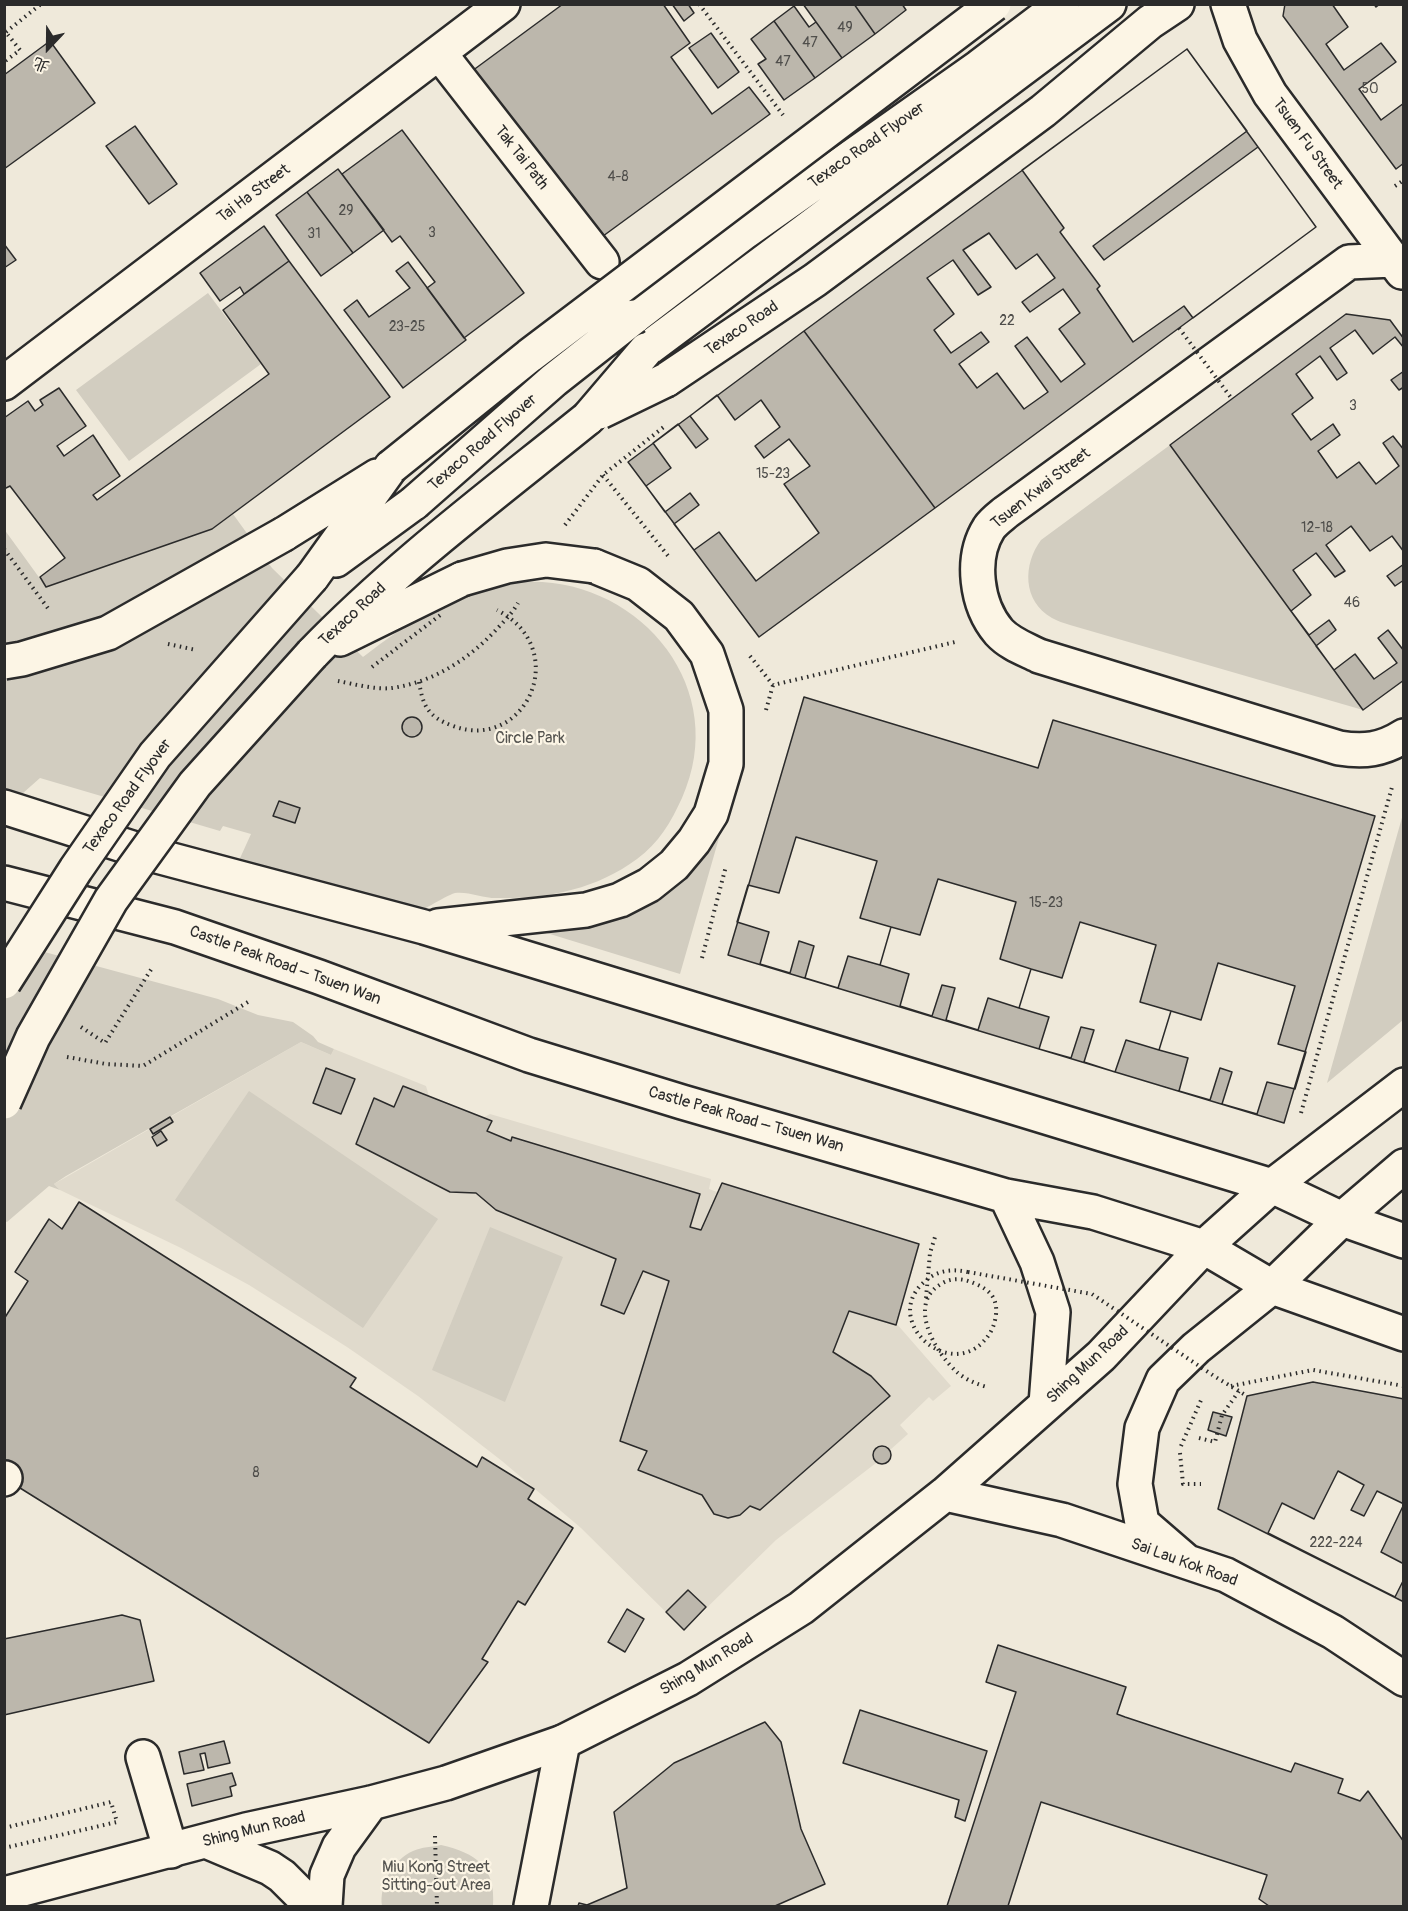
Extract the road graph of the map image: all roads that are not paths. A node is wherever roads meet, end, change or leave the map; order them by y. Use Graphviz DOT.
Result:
graph roads {
  1 [pos="503,4"];
  2 [pos="994,4"];
  3 [pos="1062,4"];
  4 [pos="1109,4"];
  5 [pos="1228,4"];
  6 [pos="1164,13"];
  7 [pos="440,54"];
  8 [pos="602,262"];
  9 [pos="1398,267"];
  10 [pos="4,383"];
  11 [pos="588,418"];
  12 [pos="392,467"];
  13 [pos="312,577"];
  14 [pos="312,654"];
  15 [pos="4,662"];
  16 [pos="1404,736"];
  17 [pos="4,807"];
  18 [pos="4,883"];
  19 [pos="424,927"];
  20 [pos="4,982"];
  21 [pos="1404,1085"];
  22 [pos="4,1102"];
  23 [pos="1404,1167"];
  24 [pos="1272,1186"];
  25 [pos="1006,1196"];
  26 [pos="1342,1219"];
  27 [pos="1404,1241"];
  28 [pos="1204,1247"];
  29 [pos="1272,1287"];
  30 [pos="1404,1334"];
  31 [pos="1046,1404"];
  32 [pos="945,1494"];
  33 [pos="1186,1561"];
  34 [pos="1404,1679"];
  35 [pos="563,1743"];
  36 [pos="143,1757"];
  37 [pos="371,1803"];
  38 [pos="206,1841"];
  39 [pos="171,1851"];
  40 [pos="4,1894"];
  41 [pos="312,1906"];
  42 [pos="325,1906"];
  43 [pos="531,1906"];
  1 -- 7 [label="main road, Tai Ha Street"];
  2 -- 12 [label="main road, bridge"];
  3 -- 13 [label="main road, Texaco Road Flyover, bridge"];
  4 -- 11 [label="main road, Texaco Road Flyover, bridge"];
  5 -- 9 [label="main road, Tsuen Fu Street"];
  6 -- 11 [label="main road, Texaco Road, bridge"];
  7 -- 8 [label="main road, Tak Tai Path"];
  7 -- 10 [label="main road, Tai Ha Street"];
  9 -- 16 [label="main road, Tsuen Kwai Street"];
  11 -- 14 [label="main road, Texaco Road"];
  12 -- 13 [label="main road"];
  12 -- 15 [label="main road, bridge"];
  13 -- 20 [label="main road, Texaco Road Flyover, bridge"];
  14 -- 19 [label="main road, bridge"];
  14 -- 22 [label="main road, bridge"];
  17 -- 19 [label="main road"];
  18 -- 25 [label="main road, Castle Peak Road – Tsuen Wan"];
  19 -- 24 [label="main road"];
  21 -- 24 [label="main road, Shing Mun Road"];
  23 -- 26 [label="main road"];
  24 -- 26 [label="main road"];
  24 -- 28 [label="main road, Shing Mun Road"];
  25 -- 28 [label="main road, Castle Peak Road – Tsuen Wan"];
  25 -- 31 [label="main road"];
  26 -- 27 [label="main road"];
  26 -- 29 [label="main road"];
  28 -- 29 [label="main road, Castle Peak Road – Tsuen Wan"];
  28 -- 31 [label="main road, Shing Mun Road"];
  29 -- 30 [label="main road, Castle Peak Road – Tsuen Wan"];
  29 -- 33 [label="main road"];
  31 -- 32 [label="main road, Shing Mun Road"];
  32 -- 33 [label="main road, Sai Lau Kok Road"];
  32 -- 35 [label="main road, Shing Mun Road"];
  33 -- 34 [label="main road, Sai Lau Kok Road"];
  35 -- 37 [label="main road, Shing Mun Road"];
  35 -- 43 [label="main road"];
  36 -- 39 [label="main road"];
  37 -- 38 [label="main road, Shing Mun Road"];
  37 -- 42 [label="main road"];
  38 -- 39 [label="main road, Shing Mun Road"];
  38 -- 41 [label="main road"];
  39 -- 40 [label="main road, Shing Mun Road"];
}
